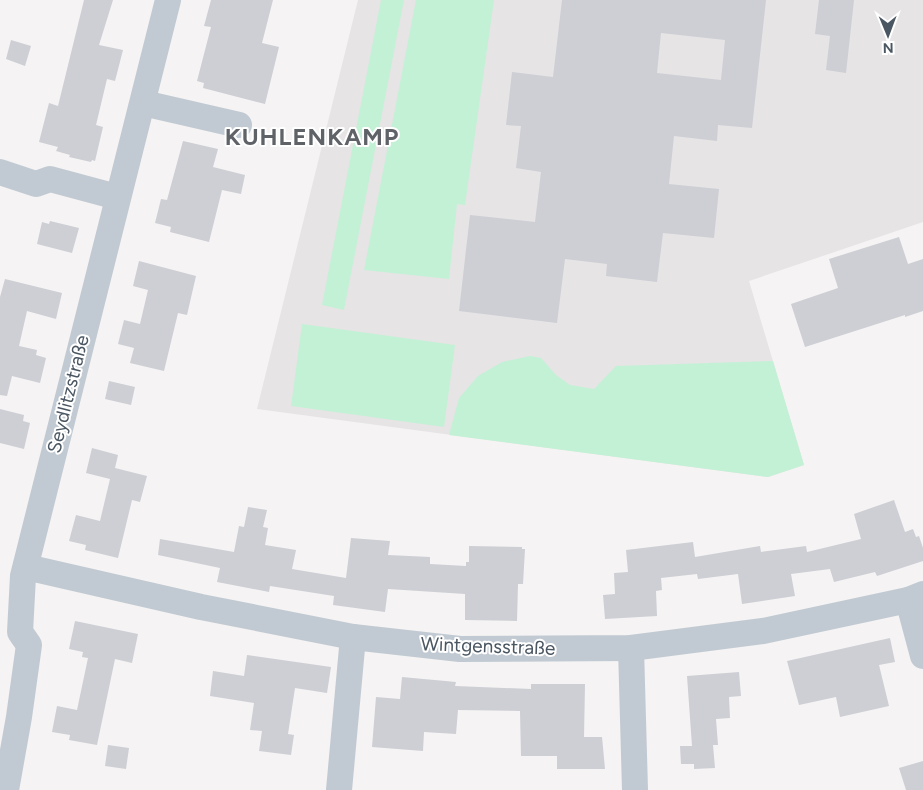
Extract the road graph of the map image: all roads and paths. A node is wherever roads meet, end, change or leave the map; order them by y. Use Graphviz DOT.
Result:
graph roads {
  1 [pos="168,0"];
  2 [pos="143,103"];
  3 [pos="239,126"];
  4 [pos="0,172"];
  5 [pos="117,197"];
  6 [pos="26,567"];
  7 [pos="915,597"];
  8 [pos="10,630"];
  9 [pos="353,637"];
  10 [pos="631,648"];
  11 [pos="923,656"];
  12 [pos="6,790"];
  13 [pos="339,790"];
  14 [pos="635,790"];
  1 -- 2 [label="street, Seydlitzstraße"];
  2 -- 3 [label="street"];
  2 -- 5 [label="street, Seydlitzstraße"];
  4 -- 5 [label="street"];
  5 -- 6 [label="street, Seydlitzstraße"];
  6 -- 8 [label="street, Seydlitzstraße"];
  6 -- 9 [label="street, Wintgensstraße"];
  7 -- 10 [label="street, Wintgensstraße"];
  7 -- 11 [label="street"];
  8 -- 12 [label="street, Seydlitzstraße"];
  9 -- 10 [label="street, Wintgensstraße"];
  9 -- 13 [label="street"];
  10 -- 14 [label="street"];
}
